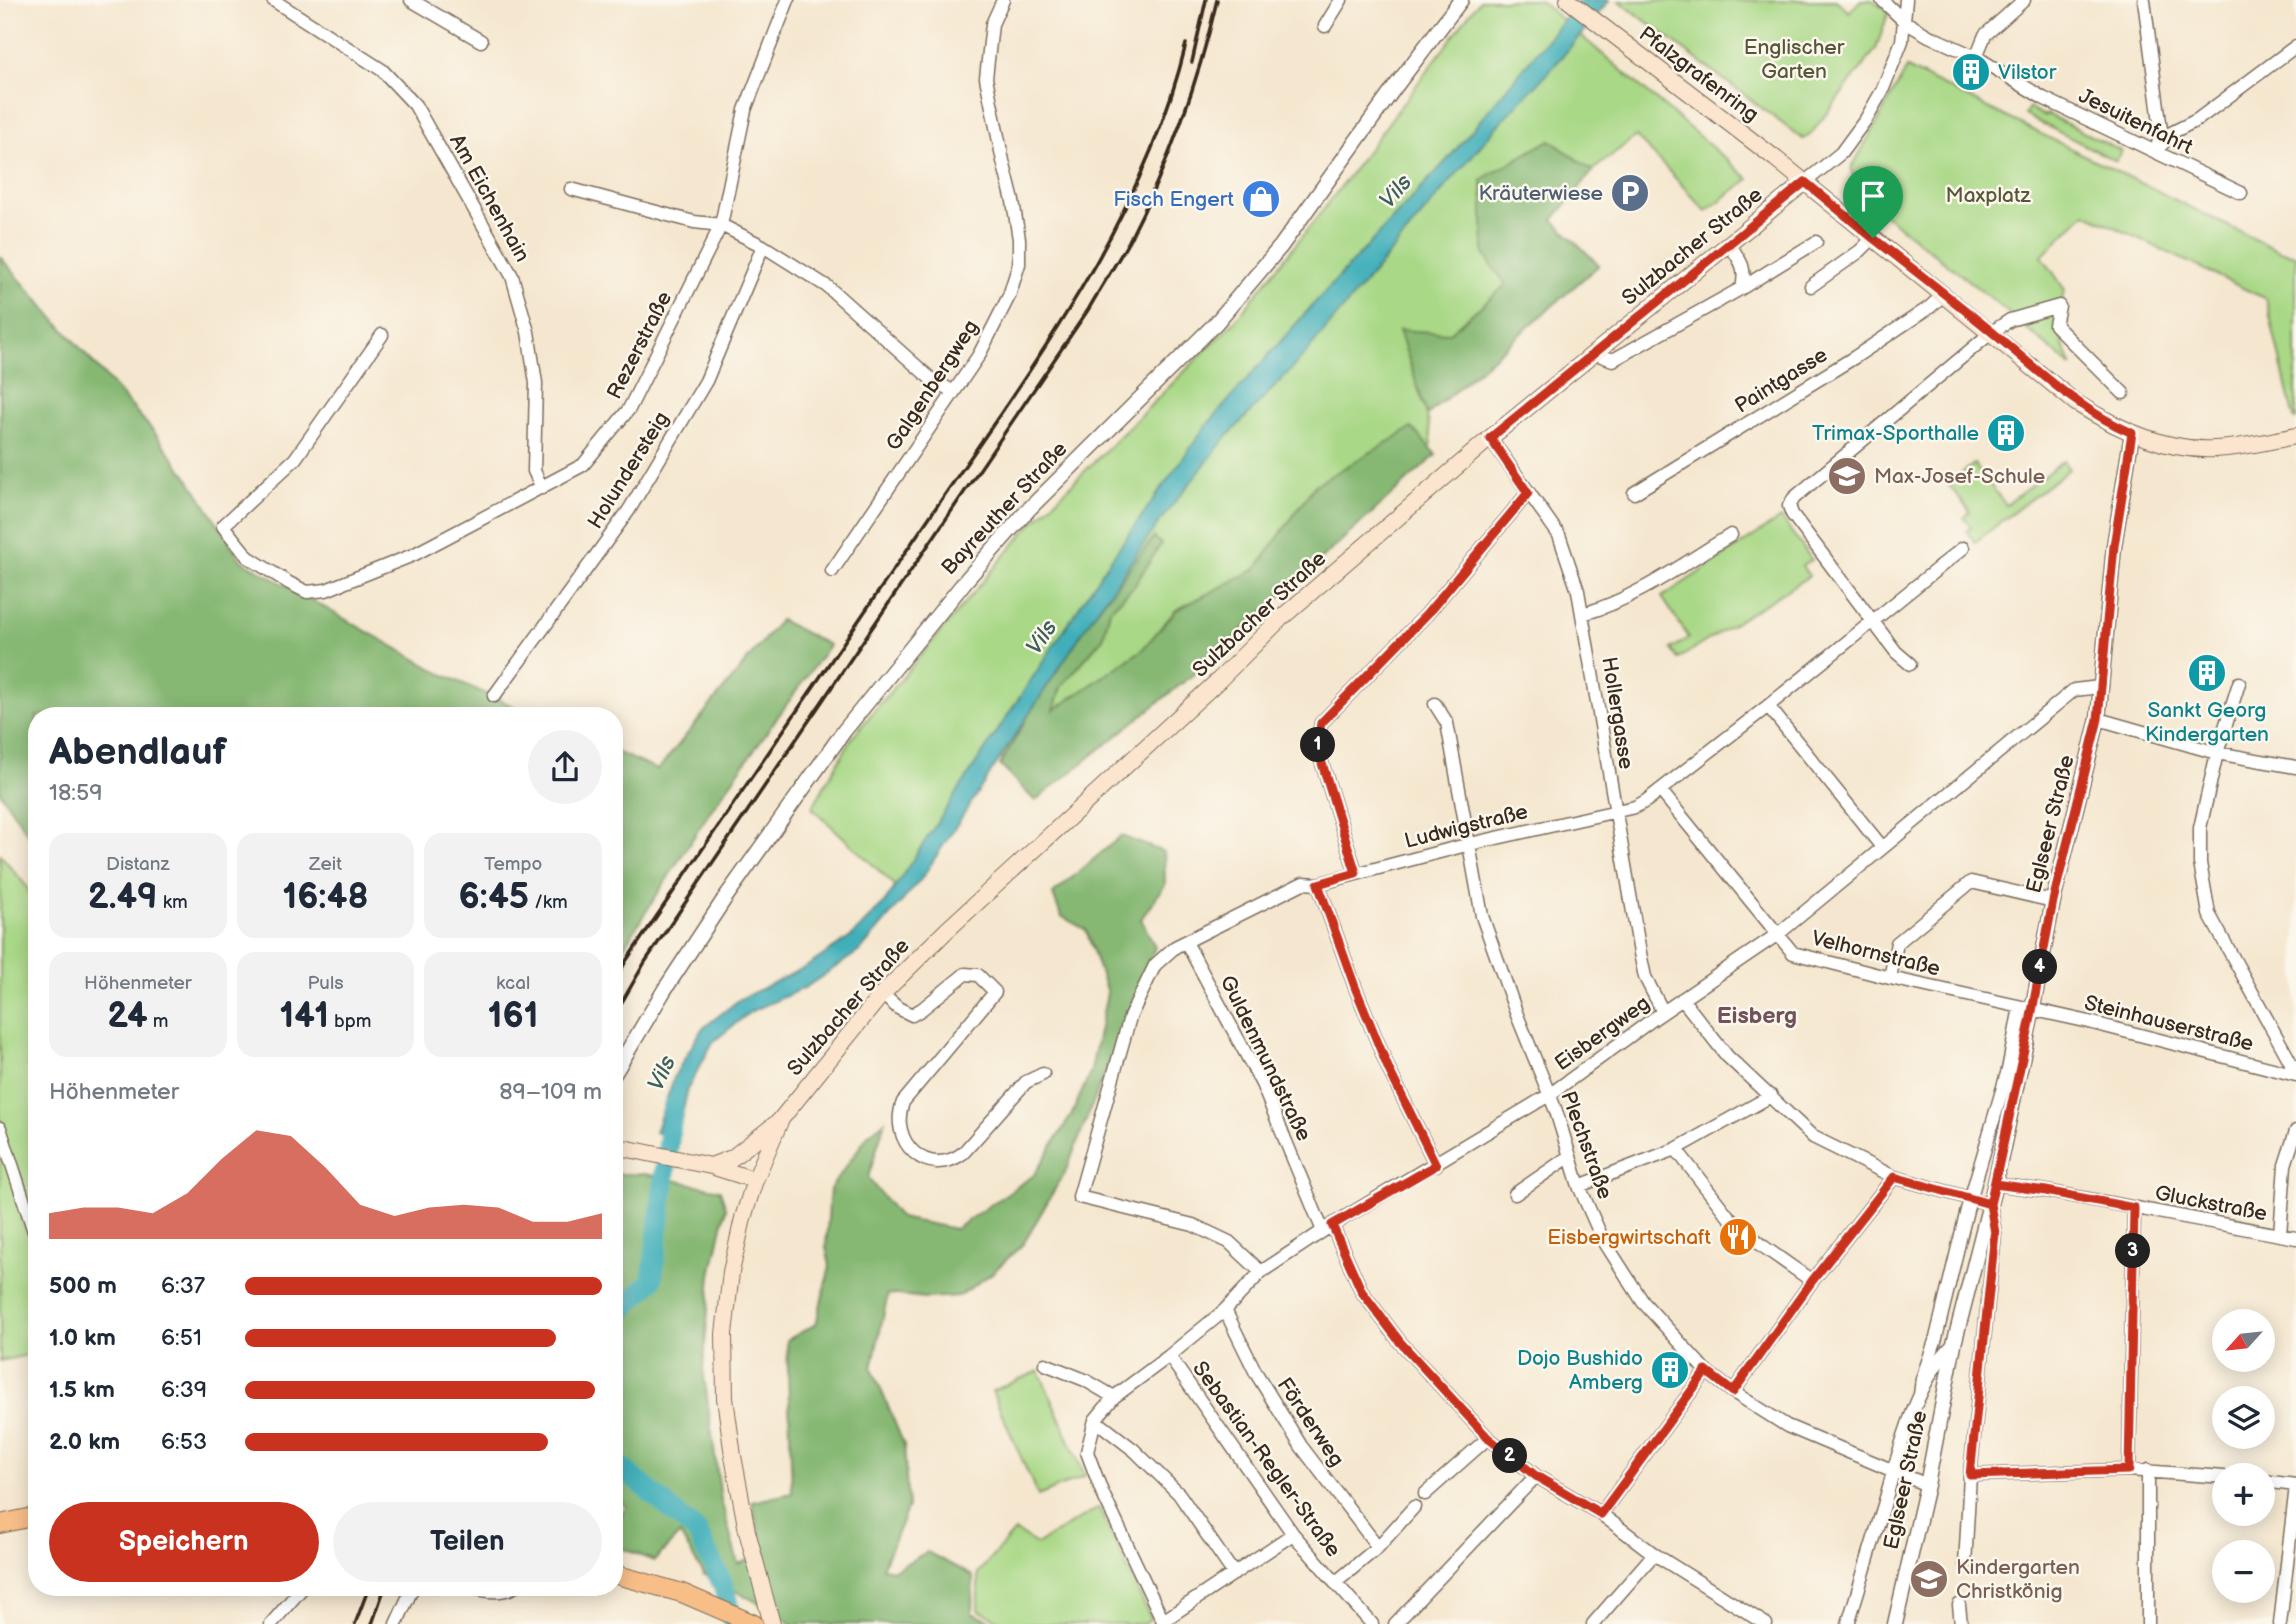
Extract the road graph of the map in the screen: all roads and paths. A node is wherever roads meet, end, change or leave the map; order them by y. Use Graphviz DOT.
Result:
graph roads {
  1 [pos="273,0"];
  2 [pos="411,0"];
  3 [pos="788,0"];
  4 [pos="1003,0"];
  5 [pos="1341,0"];
  6 [pos="1461,0"];
  7 [pos="1568,0"];
  8 [pos="1882,0"];
  9 [pos="1906,0"];
  10 [pos="2024,0"];
  11 [pos="2144,0"];
  12 [pos="1905,22"];
  13 [pos="1325,26"];
  14 [pos="481,41"];
  15 [pos="2296,46"];
  16 [pos="1976,57"];
  17 [pos="2156,152"];
  18 [pos="1805,182"];
  19 [pos="571,189"];
  20 [pos="2241,193"];
  21 [pos="721,225"];
  22 [pos="1873,238"];
  23 [pos="1816,242"];
  24 [pos="1728,243"];
  25 [pos="763,247"];
  26 [pos="1811,286"];
  27 [pos="1742,288"];
  28 [pos="1944,294"];
  29 [pos="1992,332"];
  30 [pos="382,335"];
  31 [pos="1594,353"];
  32 [pos="954,392"];
  33 [pos="2123,393"];
  34 [pos="2132,433"];
  35 [pos="2296,436"];
  36 [pos="1490,438"];
  37 [pos="542,488"];
  38 [pos="1528,493"];
  39 [pos="1634,494"];
  40 [pos="1731,536"];
  41 [pos="1963,548"];
  42 [pos="832,571"];
  43 [pos="1583,614"];
  44 [pos="1872,620"];
  45 [pos="1910,664"];
  46 [pos="2239,683"];
  47 [pos="2100,687"];
  48 [pos="494,696"];
  49 [pos="1435,704"];
  50 [pos="1768,706"];
  51 [pos="2098,719"];
  52 [pos="2217,753"];
  53 [pos="2296,767"];
  54 [pos="1660,790"];
  55 [pos="1615,810"];
  56 [pos="1470,844"];
  57 [pos="1882,847"];
  58 [pos="1356,873"];
  59 [pos="1318,884"];
  60 [pos="2053,901"];
  61 [pos="1778,934"];
  62 [pos="1186,942"];
  63 [pos="1889,978"];
  64 [pos="882,994"];
  65 [pos="1682,999"];
  66 [pos="2026,1009"];
  67 [pos="1663,1012"];
  68 [pos="623,1059"];
  69 [pos="1043,1074"];
  70 [pos="2296,1074"];
  71 [pos="1549,1095"];
  72 [pos="1771,1096"];
  73 [pos="781,1119"];
  74 [pos="0,1128"];
  75 [pos="2296,1131"];
  76 [pos="1676,1149"];
  77 [pos="623,1152"];
  78 [pos="1570,1156"];
  79 [pos="733,1165"];
  80 [pos="1436,1165"];
  81 [pos="1894,1177"];
  82 [pos="755,1180"];
  83 [pos="1995,1184"];
  84 [pos="1579,1186"];
  85 [pos="1516,1194"];
  86 [pos="1971,1199"];
  87 [pos="1990,1204"];
  88 [pos="2134,1208"];
  89 [pos="28,1214"];
  90 [pos="1327,1228"];
  91 [pos="2280,1235"];
  92 [pos="2296,1238"];
  93 [pos="1261,1272"];
  94 [pos="1812,1281"];
  95 [pos="1225,1310"];
  96 [pos="1954,1344"];
  97 [pos="1169,1356"];
  98 [pos="1045,1364"];
  99 [pos="1706,1371"];
  100 [pos="1733,1392"];
  101 [pos="1920,1395"];
  102 [pos="1114,1397"];
  103 [pos="1096,1420"];
  104 [pos="1488,1438"];
  105 [pos="2129,1470"];
  106 [pos="2148,1470"];
  107 [pos="1894,1472"];
  108 [pos="1970,1475"];
  109 [pos="1536,1476"];
  110 [pos="2212,1476"];
  111 [pos="2275,1482"];
  112 [pos="1927,1485"];
  113 [pos="2296,1485"];
  114 [pos="1425,1494"];
  115 [pos="1414,1507"];
  116 [pos="1601,1514"];
  117 [pos="28,1518"];
  118 [pos="0,1524"];
  119 [pos="1293,1534"];
  120 [pos="1378,1548"];
  121 [pos="1654,1554"];
  122 [pos="1965,1564"];
  123 [pos="1234,1574"];
  124 [pos="623,1577"];
  125 [pos="1335,1583"];
  126 [pos="295,1596"];
  127 [pos="410,1596"];
  128 [pos="1959,1605"];
  129 [pos="1758,1622"];
  130 [pos="271,1624"];
  131 [pos="396,1624"];
  132 [pos="754,1624"];
  133 [pos="772,1624"];
  134 [pos="1372,1624"];
  135 [pos="1395,1624"];
  136 [pos="1593,1624"];
  137 [pos="1848,1624"];
  138 [pos="1895,1624"];
  139 [pos="1961,1624"];
  140 [pos="2148,1624"];
  141 [pos="2280,1624"];
  1 -- 37 [label="street, Am Eichenhain"];
  2 -- 14 [label="street"];
  3 -- 21 [label="street, Rezerstraße"];
  4 -- 32 [label="street, Galgenbergweg"];
  5 -- 13 [label="street"];
  6 -- 68 [label="street, Bayreuther Straße"];
  7 -- 18 [label="main road, Pfalzgrafenring"];
  8 -- 12 [label="street, Jesuitenfahrt"];
  9 -- 12 [label="street"];
  10 -- 16 [label="street"];
  11 -- 17 [label="street"];
  12 -- 16 [label="street, Jesuitenfahrt"];
  12 -- 18 [label="street"];
  15 -- 17 [label="street"];
  16 -- 17 [label="street, Jesuitenfahrt"];
  17 -- 20 [label="street, Jesuitenfahrt"];
  18 -- 22 [label="main road, Pfalzgrafenring"];
  18 -- 24 [label="main road, Sulzbacher Straße"];
  19 -- 21 [label="street"];
  21 -- 25 [label="street"];
  21 -- 37 [label="street, Rezerstraße"];
  22 -- 26 [label="street"];
  22 -- 28 [label="main road, Pfalzgrafenring"];
  23 -- 27 [label="street"];
  24 -- 27 [label="street"];
  24 -- 31 [label="main road, Sulzbacher Straße"];
  25 -- 32 [label="street"];
  25 -- 48 [label="street, Holundersteig"];
  27 -- 31 [label="street"];
  28 -- 29 [label="main road, Pfalzgrafenring"];
  28 -- 39 [label="street, Paintgasse"];
  29 -- 33 [label="street"];
  29 -- 34 [label="main road, Pfalzgrafenring"];
  29 -- 44 [label="street"];
  30 -- 37 [label="street, Rezerstraße"];
  31 -- 36 [label="main road, Sulzbacher Straße"];
  32 -- 42 [label="street, Galgenbergweg"];
  34 -- 35 [label="main road, Pfalzgrafenring"];
  34 -- 47 [label="street, Eglseer Straße"];
  36 -- 38 [label="street, Hollergasse"];
  36 -- 64 [label="main road, Sulzbacher Straße"];
  38 -- 43 [label="street, Hollergasse"];
  38 -- 58 [label="street"];
  40 -- 43 [label="street"];
  41 -- 44 [label="street, Ludwigstraße"];
  43 -- 55 [label="street, Hollergasse"];
  44 -- 45 [label="street"];
  44 -- 50 [label="street, Ludwigstraße"];
  46 -- 52 [label="street"];
  47 -- 51 [label="street, Eglseer Straße"];
  47 -- 57 [label="street, Eisbergweg"];
  49 -- 56 [label="street, Plechstraße"];
  50 -- 54 [label="street, Ludwigstraße"];
  50 -- 57 [label="street"];
  51 -- 52 [label="street"];
  51 -- 60 [label="street, Eglseer Straße"];
  52 -- 53 [label="street"];
  52 -- 70 [label="street"];
  54 -- 55 [label="street, Ludwigstraße"];
  54 -- 61 [label="street, Velhornstraße"];
  55 -- 56 [label="street, Ludwigstraße"];
  55 -- 67 [label="street, Hollergasse"];
  56 -- 58 [label="street, Ludwigstraße"];
  56 -- 71 [label="street, Plechstraße"];
  57 -- 61 [label="street, Eisbergweg"];
  58 -- 59 [label="street, Ludwigstraße"];
  59 -- 62 [label="street, Ludwigstraße"];
  59 -- 80 [label="street"];
  60 -- 63 [label="street"];
  60 -- 66 [label="street, Eglseer Straße"];
  61 -- 63 [label="street, Velhornstraße"];
  61 -- 65 [label="street, Eisbergweg"];
  62 -- 90 [label="street, Guldenmundstraße"];
  62 -- 93 [label="street, Ludwigstraße"];
  63 -- 66 [label="street, Velhornstraße"];
  64 -- 69 [label="street"];
  64 -- 73 [label="main road, Sulzbacher Straße"];
  65 -- 67 [label="street, Eisbergweg"];
  65 -- 72 [label="street"];
  66 -- 70 [label="street, Steinhauserstraße"];
  66 -- 83 [label="street, Eglseer Straße"];
  66 -- 86 [label="street, Eglseer Straße"];
  67 -- 71 [label="street, Eisbergweg"];
  71 -- 78 [label="street, Plechstraße"];
  71 -- 80 [label="street, Eisbergweg"];
  72 -- 76 [label="street"];
  72 -- 81 [label="street"];
  73 -- 79 [label="main road, Sulzbacher Straße"];
  73 -- 82 [label="main road, Sulzbacher Straße"];
  74 -- 89 [label="street"];
  75 -- 91 [label="street"];
  76 -- 84 [label="street"];
  76 -- 94 [label="street"];
  77 -- 79 [label="main road"];
  78 -- 84 [label="street, Plechstraße"];
  78 -- 85 [label="street"];
  79 -- 82 [label="main road"];
  80 -- 90 [label="street, Eisbergweg"];
  81 -- 86 [label="street"];
  81 -- 94 [label="street"];
  82 -- 133 [label="main road, Sulzbacher Straße"];
  83 -- 87 [label="street, Eglseer Straße"];
  83 -- 88 [label="street, Gluckstraße"];
  84 -- 99 [label="street, Plechstraße"];
  86 -- 87 [label="street"];
  86 -- 101 [label="street, Eglseer Straße"];
  87 -- 96 [label="street, Eglseer Straße"];
  87 -- 108 [label="street"];
  88 -- 91 [label="street, Gluckstraße"];
  88 -- 105 [label="street"];
  90 -- 93 [label="street, Eisbergweg"];
  90 -- 104 [label="street, Guldenmundstraße"];
  91 -- 92 [label="street, Gluckstraße"];
  93 -- 95 [label="street, Eisbergweg"];
  94 -- 100 [label="street"];
  95 -- 97 [label="street, Eisbergweg"];
  95 -- 120 [label="street, Förderweg"];
  96 -- 101 [label="street, Eglseer Straße"];
  96 -- 112 [label="street, Eglseer Straße"];
  97 -- 102 [label="street, Eisbergweg"];
  97 -- 119 [label="street, Sebastian-Regler-Straße"];
  98 -- 102 [label="street"];
  99 -- 100 [label="street, Plechstraße"];
  99 -- 116 [label="street"];
  100 -- 107 [label="street, Plechstraße"];
  101 -- 107 [label="street, Eglseer Straße"];
  102 -- 103 [label="street, Eisbergweg"];
  103 -- 123 [label="street"];
  103 -- 123 [label="street, Eisbergweg"];
  104 -- 109 [label="street, Guldenmundstraße"];
  104 -- 114 [label="street"];
  105 -- 106 [label="street"];
  105 -- 108 [label="street"];
  106 -- 110 [label="street"];
  106 -- 140 [label="street"];
  107 -- 112 [label="street, Plechstraße"];
  107 -- 137 [label="street, Eglseer Straße"];
  108 -- 122 [label="street"];
  109 -- 116 [label="street, Guldenmundstraße"];
  109 -- 135 [label="street"];
  111 -- 113 [label="street"];
  112 -- 138 [label="street, Eglseer Straße"];
  113 -- 141 [label="street"];
  115 -- 120 [label="street, Sebastian-Regler-Straße"];
  116 -- 121 [label="street, Guldenmundstraße"];
  117 -- 118 [label="main road"];
  119 -- 123 [label="street"];
  119 -- 125 [label="street, Sebastian-Regler-Straße"];
  120 -- 125 [label="street, Sebastian-Regler-Straße"];
  121 -- 129 [label="street, Guldenmundstraße"];
  121 -- 136 [label="street"];
  124 -- 132 [label="main road"];
  125 -- 134 [label="street, Sebastian-Regler-Straße"];
  126 -- 130 [label="street"];
  127 -- 131 [label="street"];
  128 -- 139 [label="street"];
}
